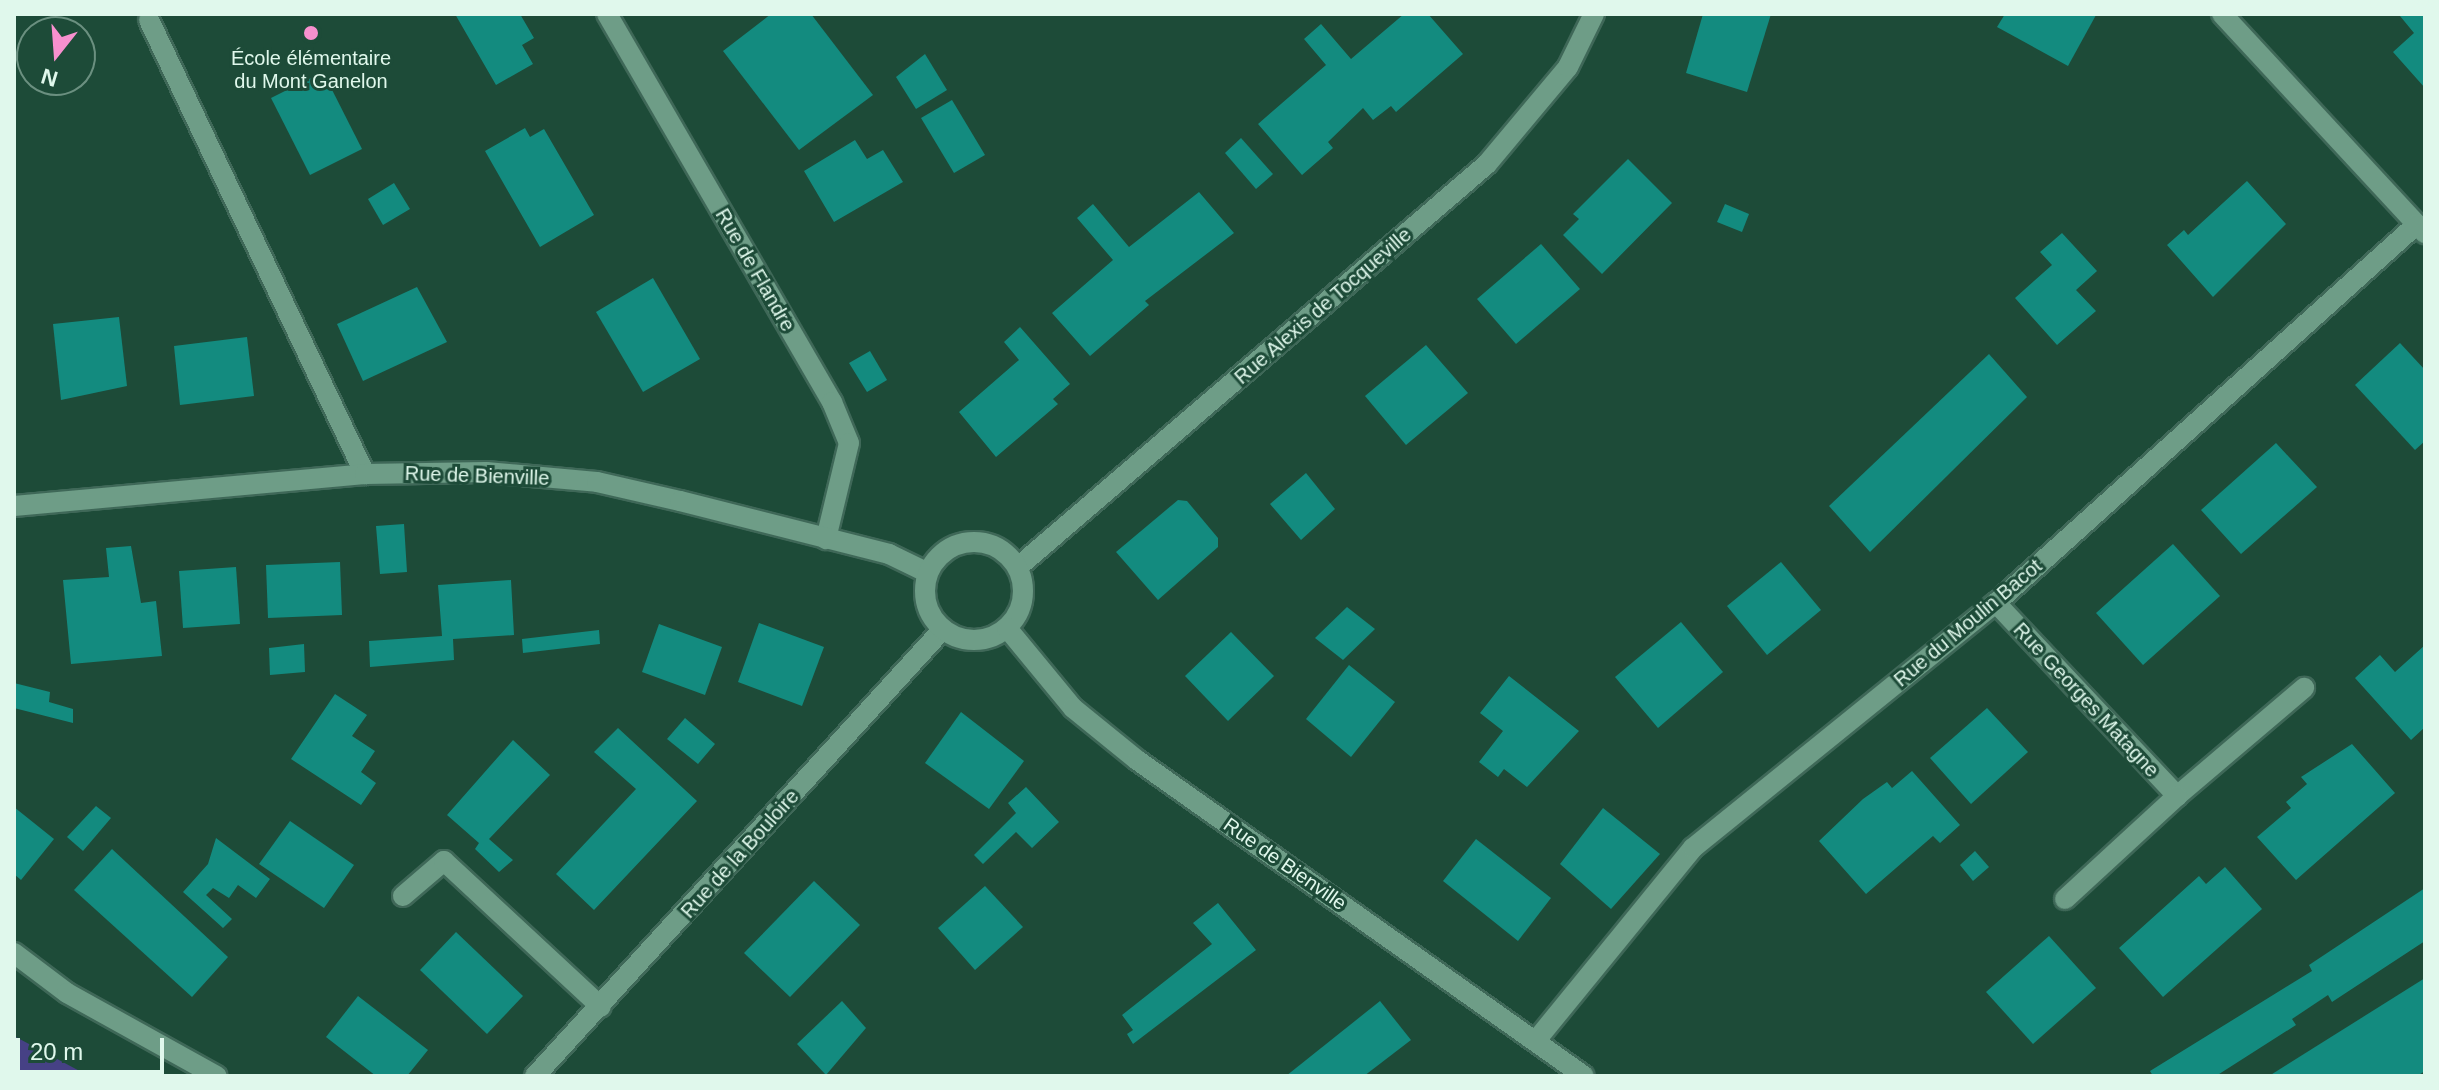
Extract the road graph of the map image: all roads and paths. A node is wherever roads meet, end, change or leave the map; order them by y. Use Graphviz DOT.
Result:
graph roads {
  1 [pos="607,14"];
  2 [pos="1594,14"];
  3 [pos="2222,14"];
  4 [pos="149,20"];
  5 [pos="2421,228"];
  6 [pos="365,474"];
  7 [pos="14,506"];
  8 [pos="826,539"];
  9 [pos="1018,567"];
  10 [pos="928,573"];
  11 [pos="1996,603"];
  12 [pos="1007,628"];
  13 [pos="943,629"];
  14 [pos="2304,688"];
  15 [pos="2177,796"];
  16 [pos="403,896"];
  17 [pos="2065,899"];
  18 [pos="14,953"];
  19 [pos="601,1007"];
  20 [pos="1538,1038"];
  21 [pos="1581,1075"];
  22 [pos="217,1076"];
  23 [pos="535,1076"];
  1 -- 8 [label="street, Rue de Flandre"];
  2 -- 9 [label="street, Rue Alexis de Tocqueville"];
  3 -- 5 [label="street"];
  4 -- 6 [label="street"];
  5 -- 11 [label="street, Rue du Moulin Bacot"];
  6 -- 7 [label="street, Rue de Bienville"];
  6 -- 8 [label="street, Rue de Bienville"];
  8 -- 10 [label="street, Rue de Bienville"];
  9 -- 10 [label="street"];
  9 -- 12 [label="street"];
  10 -- 13 [label="street"];
  11 -- 15 [label="street, Rue Georges Matagne"];
  11 -- 20 [label="street, Rue du Moulin Bacot"];
  12 -- 13 [label="street"];
  12 -- 20 [label="street, Rue de Bienville"];
  13 -- 19 [label="street, Rue de la Bouloire"];
  14 -- 15 [label="street"];
  15 -- 17 [label="street"];
  16 -- 19 [label="street"];
  18 -- 22 [label="street"];
  19 -- 23 [label="street, Rue de la Bouloire"];
  20 -- 21 [label="street, Rue de Bienville"];
}
